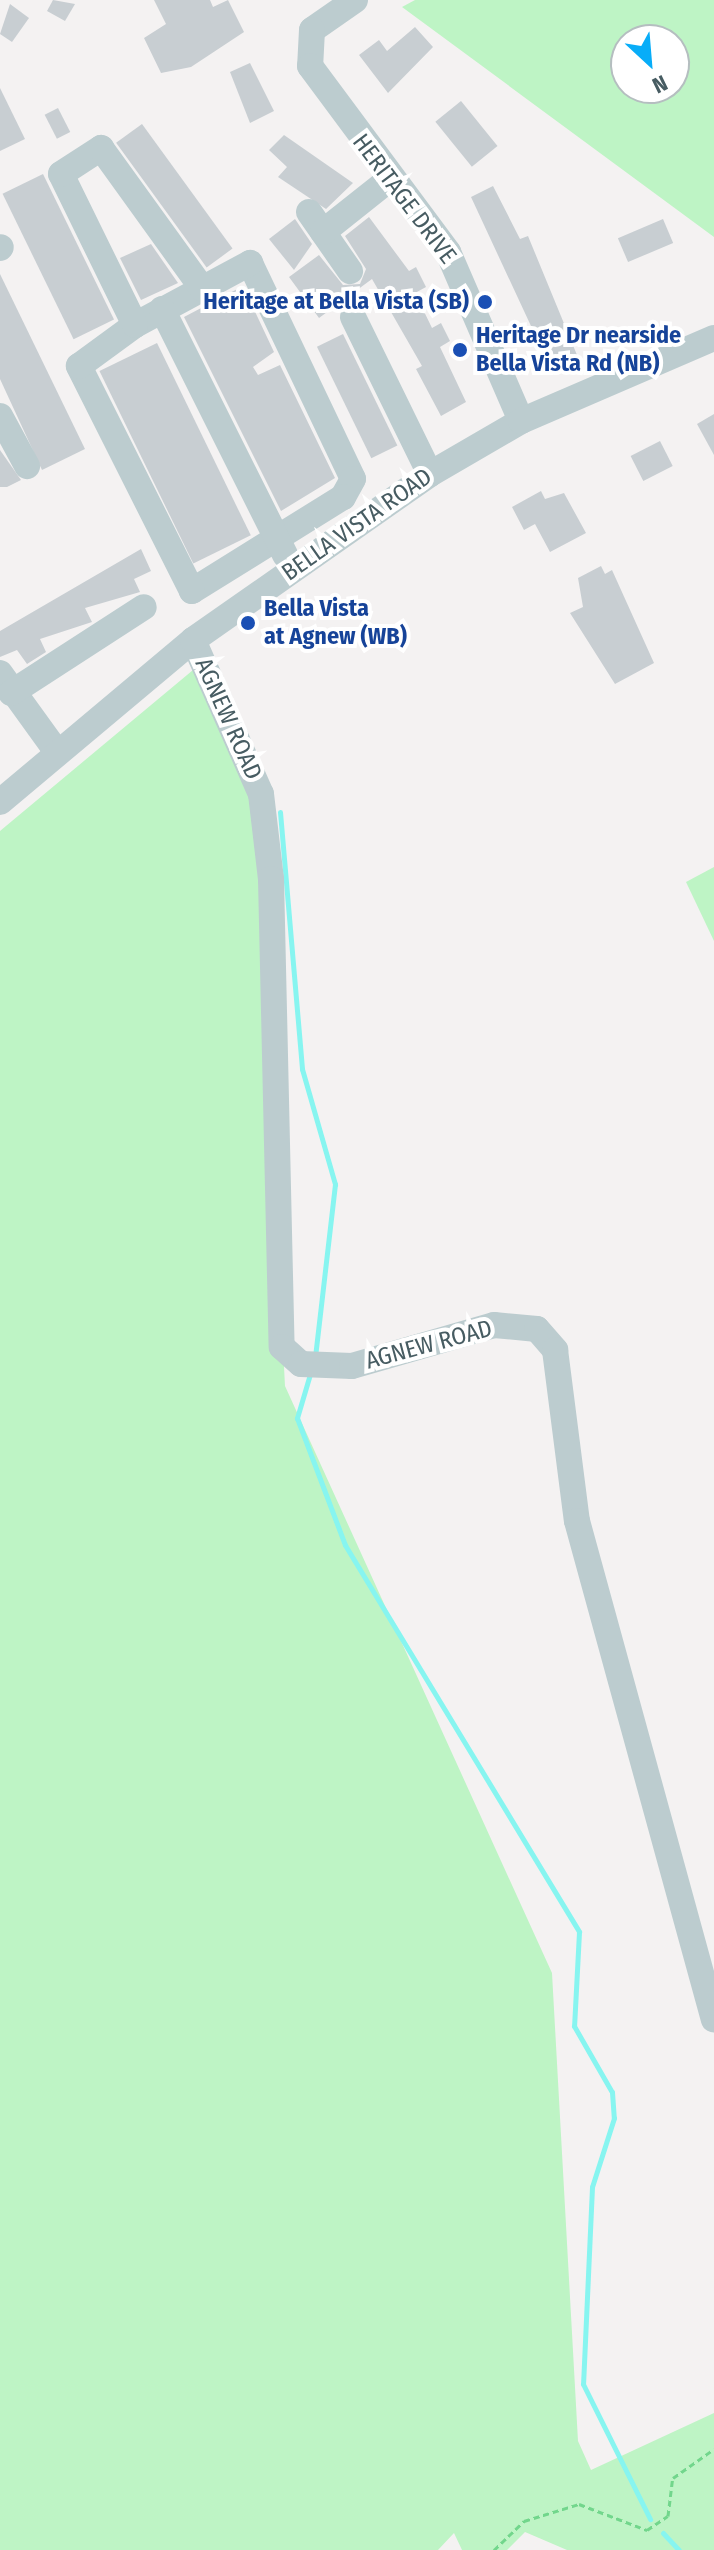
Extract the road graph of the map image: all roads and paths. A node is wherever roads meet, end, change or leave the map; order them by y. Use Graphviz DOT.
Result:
graph roads {
  1 [pos="355,0"];
  2 [pos="391,178"];
  3 [pos="350,271"];
  4 [pos="202,288"];
  5 [pos="162,309"];
  6 [pos="353,317"];
  7 [pos="135,325"];
  8 [pos="714,338"];
  9 [pos="0,416"];
  10 [pos="521,421"];
  11 [pos="27,466"];
  12 [pos="430,474"];
  13 [pos="275,541"];
  14 [pos="294,568"];
  15 [pos="144,607"];
  16 [pos="193,640"];
  17 [pos="8,696"];
  18 [pos="57,752"];
  19 [pos="0,802"];
  20 [pos="714,2020"];
  21 [pos="714,2449"];
  22 [pos="494,2550"];
  1 -- 2 [label="street, HERITAGE DRIVE"];
  2 -- 3 [label="street"];
  2 -- 10 [label="street, HERITAGE DRIVE"];
  4 -- 5 [label="street"];
  4 -- 7 [label="street"];
  4 -- 13 [label="street"];
  5 -- 7 [label="street"];
  5 -- 13 [label="street"];
  6 -- 12 [label="street"];
  7 -- 13 [label="street"];
  8 -- 10 [label="street, BELLA VISTA ROAD"];
  9 -- 11 [label="street"];
  10 -- 12 [label="street, BELLA VISTA ROAD"];
  12 -- 14 [label="street, BELLA VISTA ROAD"];
  13 -- 14 [label="street"];
  14 -- 16 [label="street, BELLA VISTA ROAD"];
  15 -- 17 [label="street"];
  16 -- 18 [label="street, BELLA VISTA ROAD"];
  16 -- 20 [label="street, AGNEW ROAD"];
  17 -- 18 [label="street"];
  18 -- 19 [label="street, BELLA VISTA ROAD"];
  21 -- 22 [label="path"];
}
